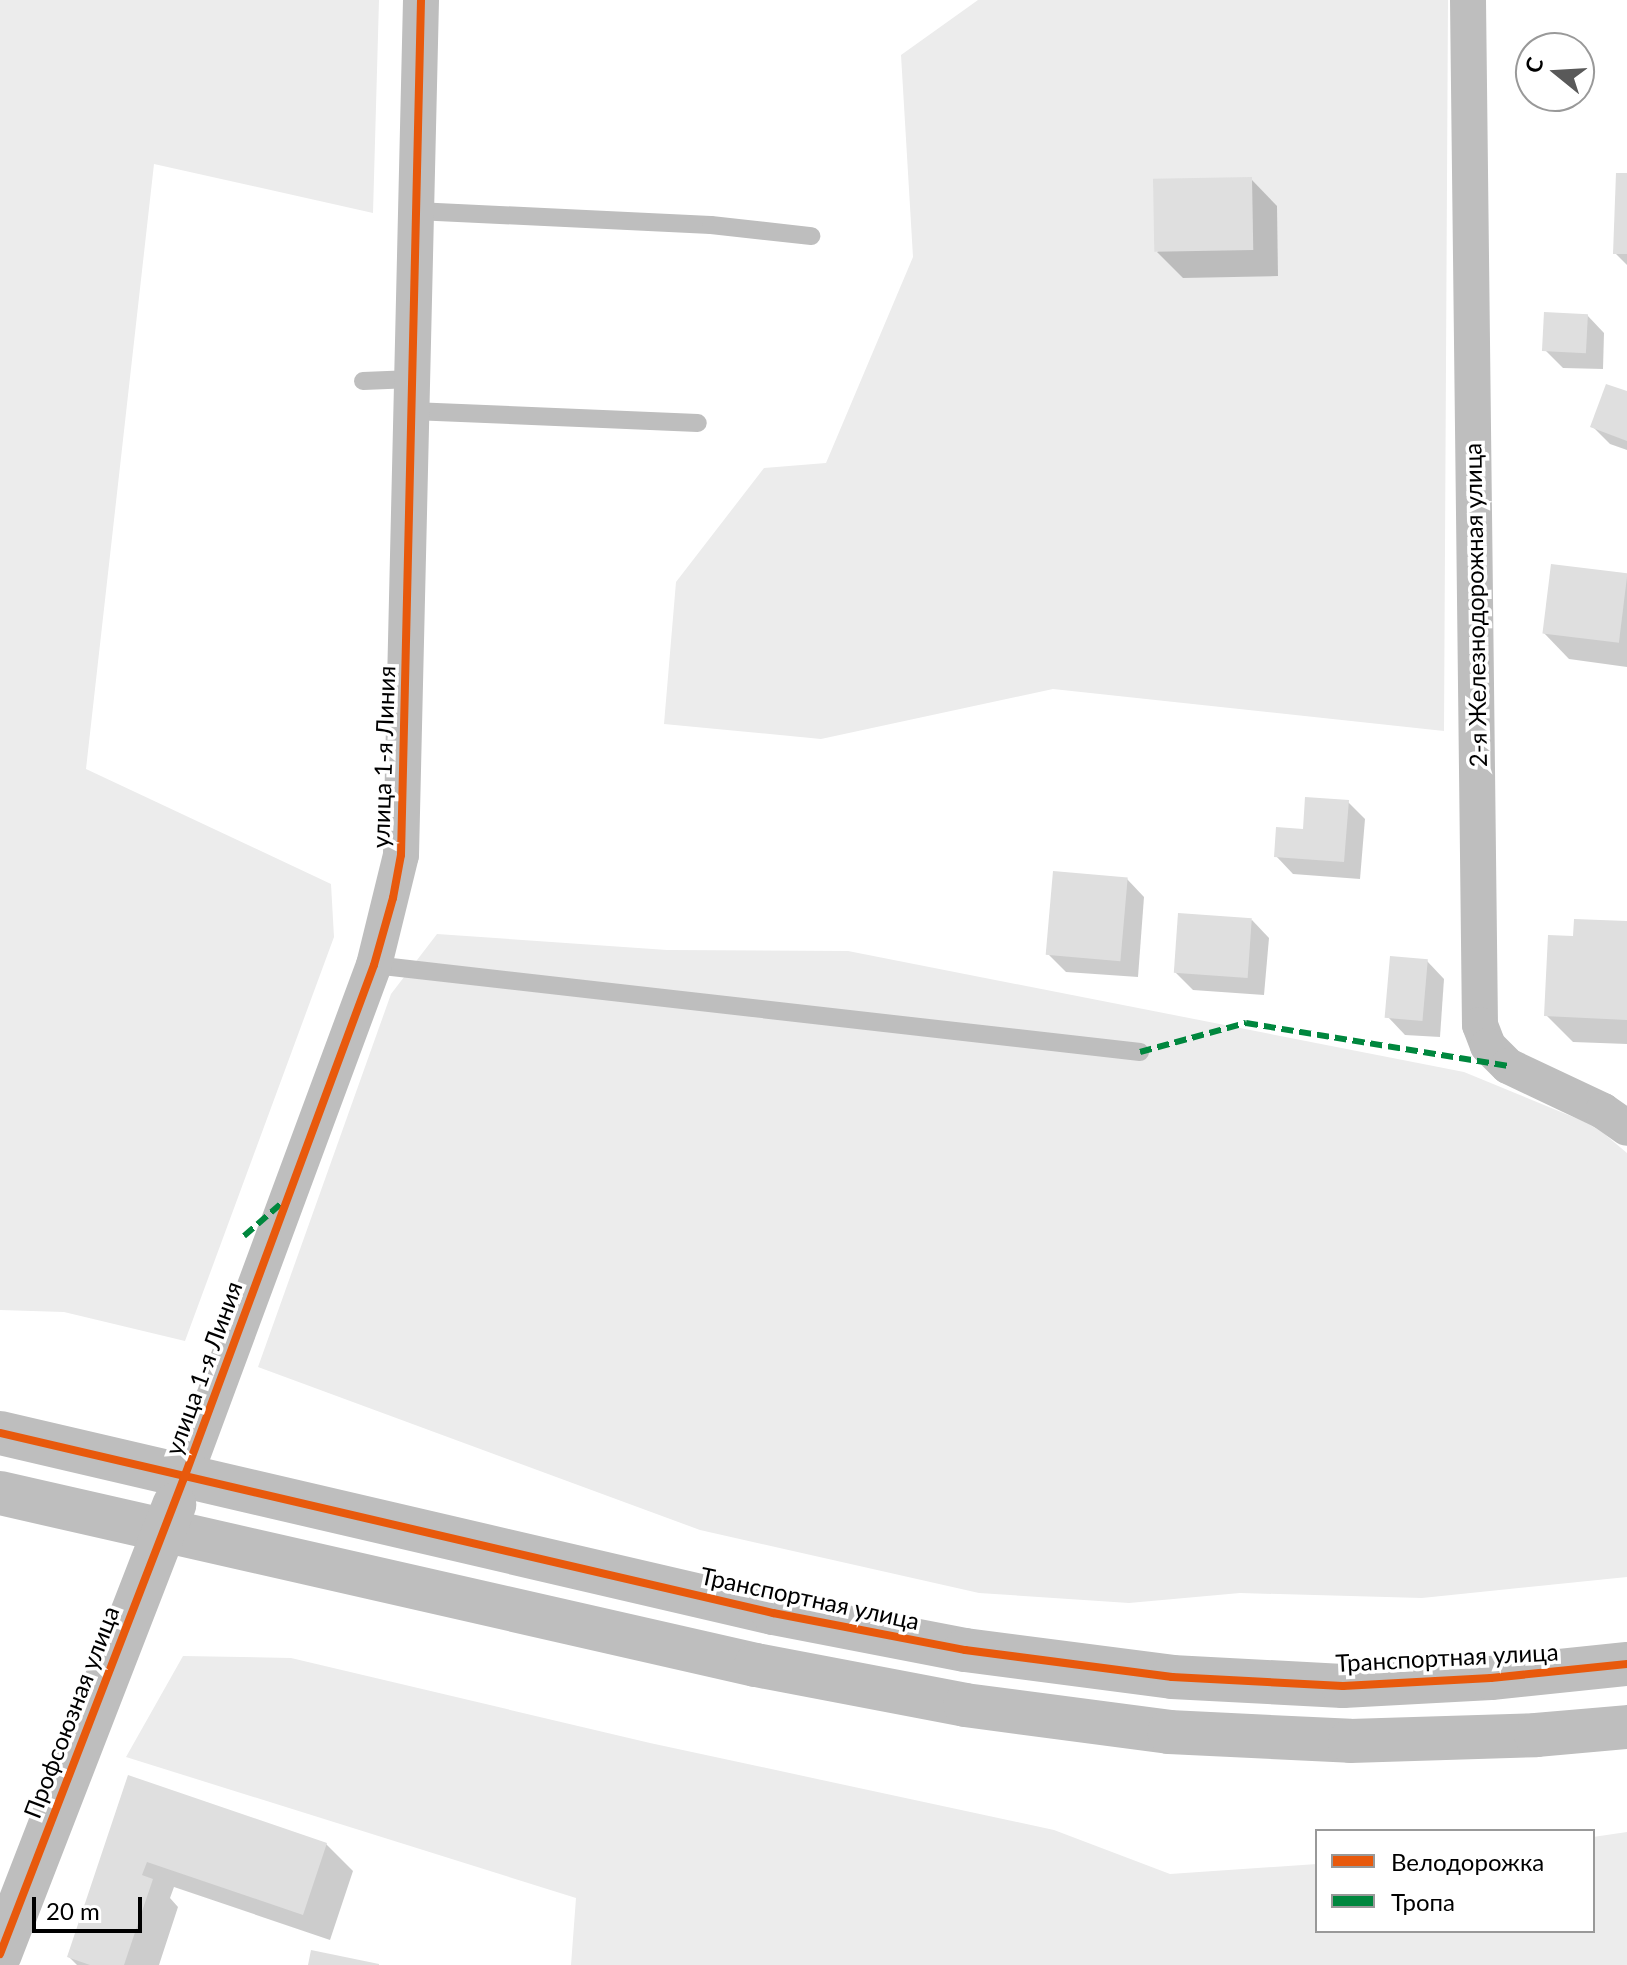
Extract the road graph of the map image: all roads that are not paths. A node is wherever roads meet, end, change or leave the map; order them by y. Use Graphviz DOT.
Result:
graph roads {
  1 [pos="421,0"];
  2 [pos="1468,0"];
  3 [pos="416,211"];
  4 [pos="811,236"];
  5 [pos="363,381"];
  6 [pos="412,395"];
  7 [pos="698,423"];
  8 [pos="374,965"];
  9 [pos="1140,1052"];
  10 [pos="1627,1128"];
  11 [pos="0,1433"];
  12 [pos="184,1478"];
  13 [pos="0,1493"];
  14 [pos="164,1530"];
  15 [pos="1627,1664"];
  16 [pos="1627,1727"];
  17 [pos="0,1954"];
  1 -- 3 [label="street, улица 1-я Линия"];
  2 -- 10 [label="street, 2-я Железнодорожная улица"];
  3 -- 4 [label="lane"];
  3 -- 6 [label="street, улица 1-я Линия"];
  5 -- 6 [label="lane"];
  6 -- 7 [label="lane"];
  6 -- 8 [label="street, улица 1-я Линия"];
  8 -- 9 [label="lane"];
  8 -- 12 [label="street, улица 1-я Линия"];
  11 -- 12 [label="street, Транспортная улица"];
  12 -- 14 [label="street, Профсоюзная улица"];
  12 -- 15 [label="street, Транспортная улица"];
  13 -- 14 [label="street"];
  14 -- 16 [label="street"];
  14 -- 17 [label="street, Профсоюзная улица"];
}
